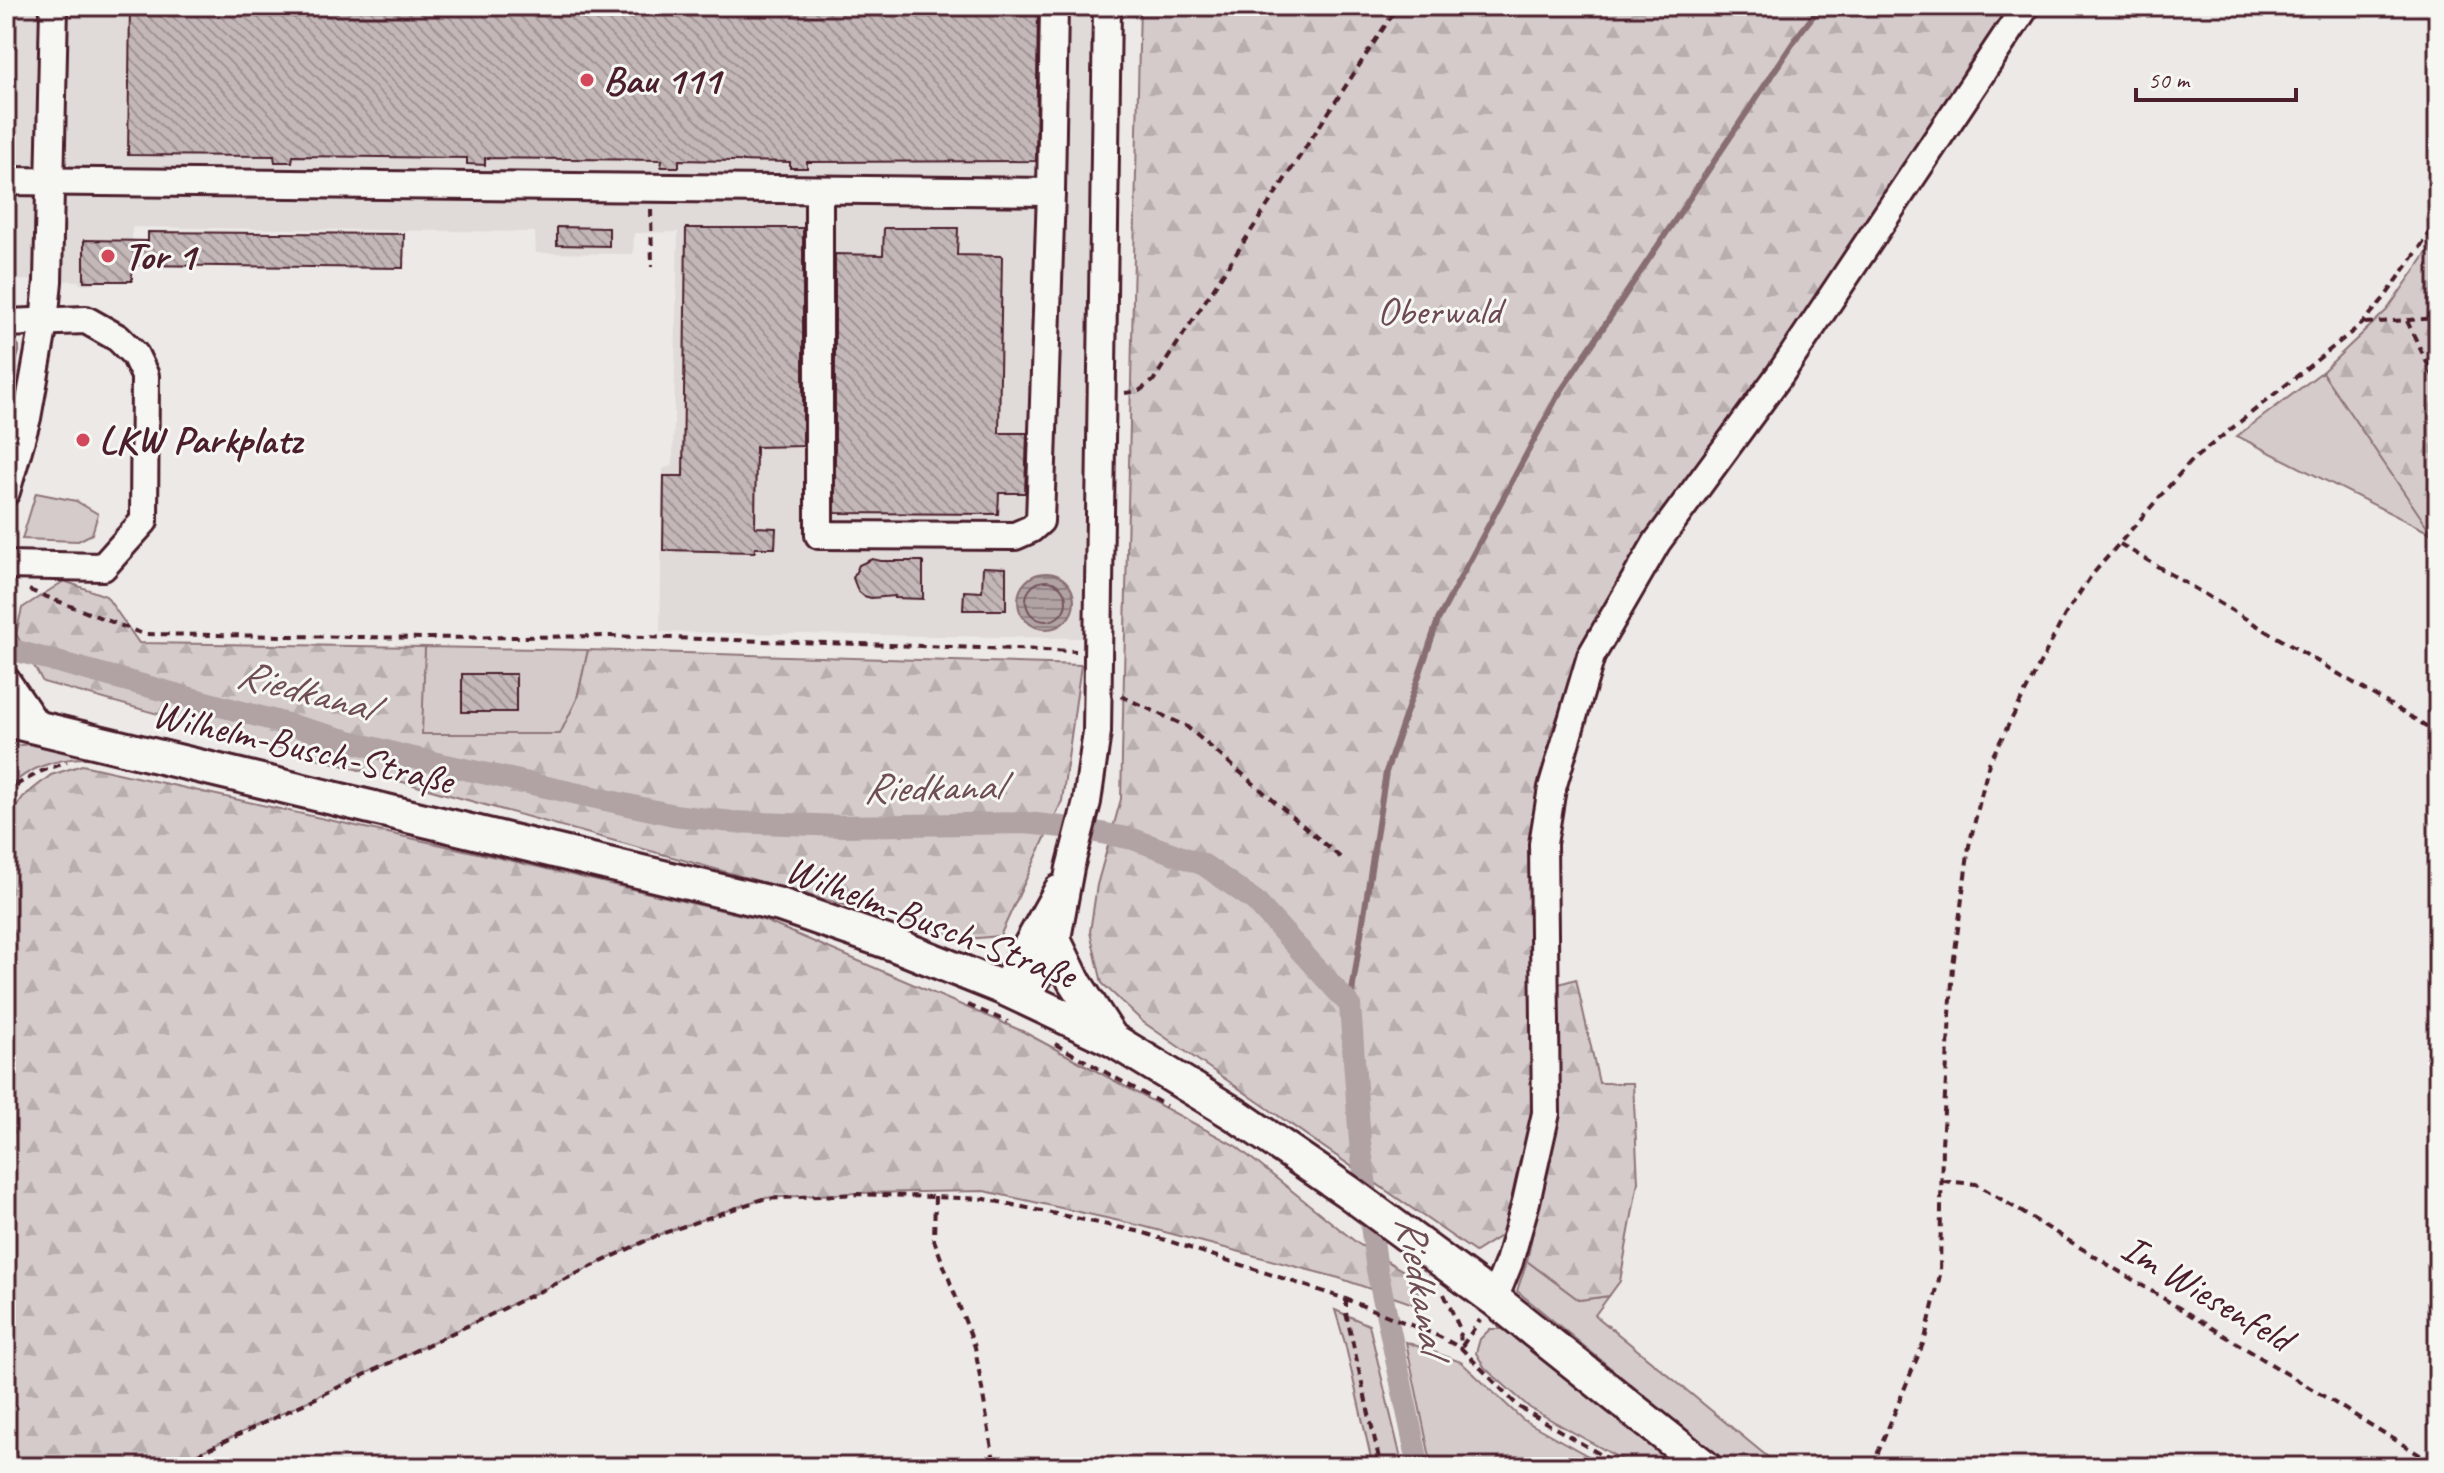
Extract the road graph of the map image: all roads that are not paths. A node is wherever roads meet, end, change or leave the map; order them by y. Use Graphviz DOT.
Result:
graph roads {
  1 [pos="54,6"];
  2 [pos="1054,6"];
  3 [pos="1107,6"];
  4 [pos="2026,6"];
  5 [pos="6,181"];
  6 [pos="51,182"];
  7 [pos="819,191"];
  8 [pos="1051,192"];
  9 [pos="6,323"];
  10 [pos="44,323"];
  11 [pos="6,492"];
  12 [pos="6,565"];
  13 [pos="6,680"];
  14 [pos="6,720"];
  15 [pos="38,727"];
  16 [pos="6,738"];
  17 [pos="1070,868"];
  18 [pos="1056,944"];
  19 [pos="1014,992"];
  20 [pos="1113,1040"];
  21 [pos="1494,1299"];
  22 [pos="1705,1467"];
  1 -- 6 [label="street"];
  2 -- 8 [label="street"];
  3 -- 17 [label="street"];
  4 -- 21 [label="street"];
  5 -- 6 [label="street"];
  6 -- 7 [label="street"];
  6 -- 10 [label="street"];
  7 -- 8 [label="street"];
  7 -- 8 [label="street"];
  9 -- 10 [label="street"];
  10 -- 11 [label="street"];
  10 -- 12 [label="street"];
  13 -- 15 [label="street"];
  14 -- 15 [label="main road, Wilhelm-Busch-Straße"];
  15 -- 16 [label="main road"];
  15 -- 19 [label="main road, Wilhelm-Busch-Straße"];
  17 -- 18 [label="street"];
  17 -- 19 [label="street"];
  18 -- 19 [label="street"];
  18 -- 20 [label="main road"];
  19 -- 20 [label="main road, Wilhelm-Busch-Straße"];
  20 -- 21 [label="main road, Wilhelm-Busch-Straße"];
  21 -- 22 [label="main road, Wilhelm-Busch-Straße"];
}
